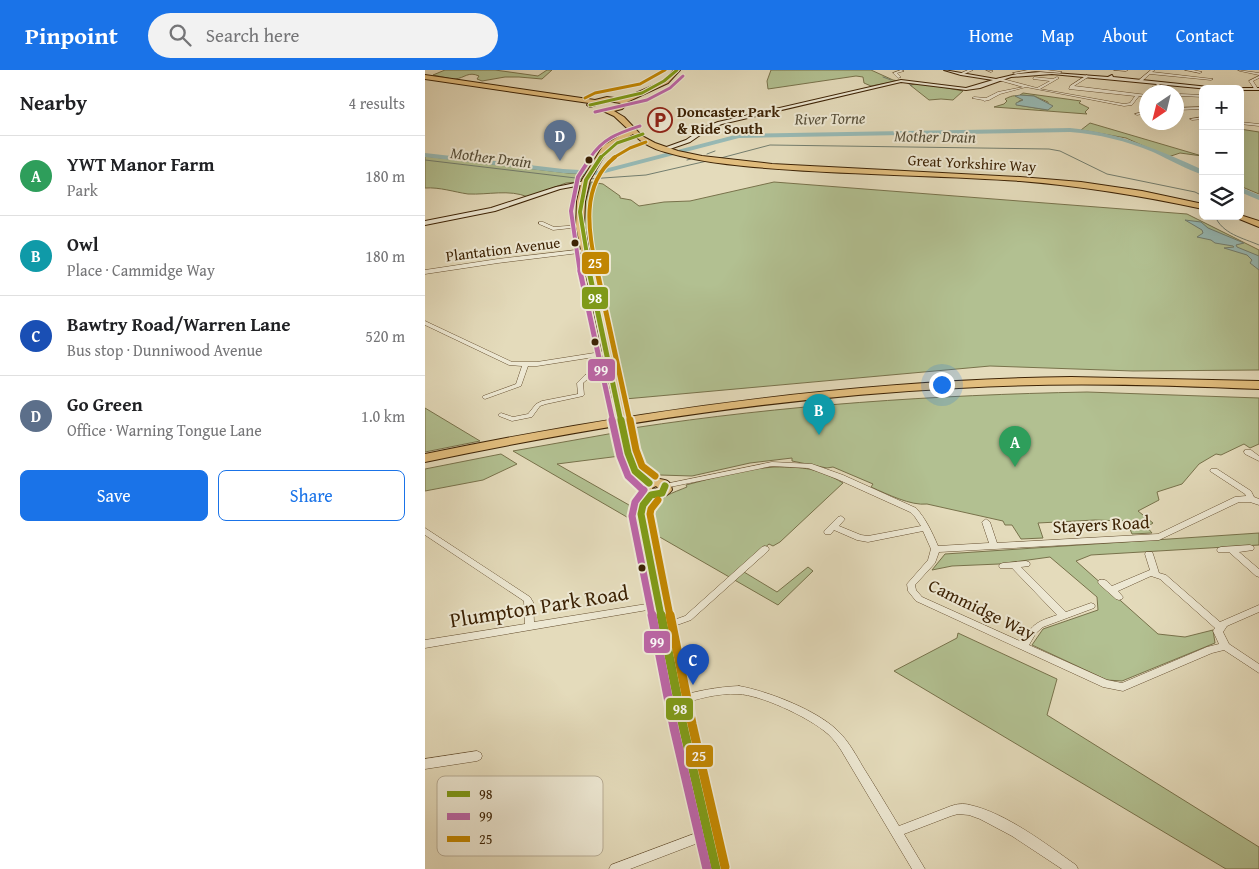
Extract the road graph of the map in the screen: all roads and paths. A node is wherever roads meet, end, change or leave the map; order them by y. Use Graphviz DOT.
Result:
graph roads {
  1 [pos="677,70"];
  2 [pos="946,70"];
  3 [pos="971,70"];
  4 [pos="1116,70"];
  5 [pos="1126,70"];
  6 [pos="1187,70"];
  7 [pos="1240,70"];
  8 [pos="1152,71"];
  9 [pos="904,72"];
  10 [pos="1036,72"];
  11 [pos="1061,72"];
  12 [pos="1200,72"];
  13 [pos="1015,73"];
  14 [pos="962,76"];
  15 [pos="1089,76"];
  16 [pos="1109,76"];
  17 [pos="1259,76"];
  18 [pos="425,77"];
  19 [pos="983,78"];
  20 [pos="999,78"];
  21 [pos="1057,78"];
  22 [pos="1211,79"];
  23 [pos="1052,80"];
  24 [pos="1140,81"];
  25 [pos="989,82"];
  26 [pos="1152,85"];
  27 [pos="1184,85"];
  28 [pos="1025,86"];
  29 [pos="1071,87"];
  30 [pos="1108,87"];
  31 [pos="1199,87"];
  32 [pos="1037,89"];
  33 [pos="1244,89"];
  34 [pos="1257,89"];
  35 [pos="1139,91"];
  36 [pos="1099,92"];
  37 [pos="1060,93"];
  38 [pos="1130,95"];
  39 [pos="1184,95"];
  40 [pos="633,96"];
  41 [pos="1137,96"];
  42 [pos="1199,96"];
  43 [pos="974,98"];
  44 [pos="986,99"];
  45 [pos="612,100"];
  46 [pos="994,102"];
  47 [pos="593,104"];
  48 [pos="622,104"];
  49 [pos="1199,105"];
  50 [pos="1184,108"];
  51 [pos="604,110"];
  52 [pos="1199,118"];
  53 [pos="1190,119"];
  54 [pos="1244,124"];
  55 [pos="1259,126"];
  56 [pos="637,134"];
  57 [pos="650,144"];
  58 [pos="671,149"];
  59 [pos="604,155"];
  60 [pos="588,177"];
  61 [pos="1199,206"];
  62 [pos="1244,219"];
  63 [pos="425,222"];
  64 [pos="541,223"];
  65 [pos="1259,224"];
  66 [pos="580,226"];
  67 [pos="585,252"];
  68 [pos="425,272"];
  69 [pos="425,324"];
  70 [pos="607,353"];
  71 [pos="525,365"];
  72 [pos="612,372"];
  73 [pos="1259,385"];
  74 [pos="1259,393"];
  75 [pos="485,397"];
  76 [pos="501,415"];
  77 [pos="1248,452"];
  78 [pos="425,458"];
  79 [pos="1259,459"];
  80 [pos="425,465"];
  81 [pos="1214,471"];
  82 [pos="665,486"];
  83 [pos="650,489"];
  84 [pos="1255,500"];
  85 [pos="841,520"];
  86 [pos="985,522"];
  87 [pos="926,528"];
  88 [pos="425,531"];
  89 [pos="994,546"];
  90 [pos="1250,548"];
  91 [pos="765,549"];
  92 [pos="935,549"];
  93 [pos="1221,550"];
  94 [pos="1232,550"];
  95 [pos="1149,554"];
  96 [pos="1026,564"];
  97 [pos="1014,565"];
  98 [pos="1003,566"];
  99 [pos="1155,573"];
  100 [pos="1259,574"];
  101 [pos="1102,582"];
  102 [pos="659,605"];
  103 [pos="1091,606"];
  104 [pos="1259,608"];
  105 [pos="1063,616"];
  106 [pos="530,626"];
  107 [pos="663,627"];
  108 [pos="1220,627"];
  109 [pos="425,644"];
  110 [pos="1225,646"];
  111 [pos="1023,647"];
  112 [pos="1259,669"];
  113 [pos="679,700"];
  114 [pos="477,756"];
  115 [pos="425,764"];
  116 [pos="897,832"];
  117 [pos="707,834"];
  118 [pos="615,869"];
  119 [pos="716,869"];
  120 [pos="919,869"];
  121 [pos="1072,869"];
  1 -- 40 [label="highway"];
  2 -- 14 [label="main road"];
  3 -- 14 [label="street"];
  4 -- 5 [label="street"];
  4 -- 16 [label="main road"];
  6 -- 12 [label="street"];
  7 -- 17 [label="street"];
  8 -- 22 [label="street"];
  8 -- 24 [label="street"];
  9 -- 9 [label="street"];
  10 -- 11 [label="street"];
  10 -- 13 [label="street"];
  10 -- 15 [label="main road"];
  10 -- 20 [label="main road"];
  10 -- 23 [label="street"];
  14 -- 19 [label="main road"];
  15 -- 16 [label="main road"];
  15 -- 29 [label="street"];
  16 -- 24 [label="main road"];
  17 -- 34 [label="street"];
  18 -- 47 [label="highway"];
  19 -- 20 [label="main road"];
  19 -- 25 [label="main road"];
  20 -- 25 [label="main road"];
  20 -- 28 [label="street"];
  21 -- 23 [label="street"];
  23 -- 32 [label="street"];
  24 -- 26 [label="main road"];
  25 -- 58 [label="main road"];
  27 -- 31 [label="main road"];
  28 -- 32 [label="street"];
  28 -- 44 [label="street"];
  29 -- 36 [label="street"];
  29 -- 37 [label="street"];
  30 -- 36 [label="street"];
  32 -- 37 [label="street"];
  33 -- 34 [label="main road"];
  35 -- 38 [label="street"];
  36 -- 38 [label="street"];
  37 -- 41 [label="street"];
  38 -- 41 [label="street"];
  39 -- 42 [label="street"];
  40 -- 45 [label="highway"];
  40 -- 48 [label="highway"];
  43 -- 44 [label="street"];
  44 -- 46 [label="street"];
  45 -- 47 [label="highway"];
  45 -- 48 [label="highway"];
  47 -- 51 [label="highway, Great Yorkshire Way"];
  48 -- 51 [label="highway"];
  48 -- 56 [label="highway, Great Yorkshire Way"];
  49 -- 50 [label="street"];
  51 -- 56 [label="highway, Great Yorkshire Way"];
  52 -- 53 [label="street"];
  54 -- 55 [label="street"];
  56 -- 57 [label="highway, Great Yorkshire Way"];
  56 -- 58 [label="highway, Great Yorkshire Way"];
  56 -- 59 [label="highway"];
  56 -- 59 [label="highway"];
  57 -- 58 [label="highway, Great Yorkshire Way"];
  57 -- 59 [label="highway"];
  58 -- 61 [label="highway, Great Yorkshire Way"];
  59 -- 60 [label="highway"];
  60 -- 63 [label="main road"];
  60 -- 66 [label="highway"];
  62 -- 65 [label="highway"];
  64 -- 66 [label="street"];
  66 -- 67 [label="highway"];
  67 -- 68 [label="street, Plantation Avenue"];
  67 -- 70 [label="highway"];
  69 -- 71 [label="street"];
  70 -- 71 [label="street"];
  70 -- 72 [label="highway"];
  71 -- 75 [label="street"];
  72 -- 76 [label="street"];
  72 -- 83 [label="highway, bridge"];
  73 -- 78 [label="highway"];
  74 -- 80 [label="highway"];
  77 -- 79 [label="street"];
  81 -- 84 [label="street"];
  82 -- 83 [label="highway"];
  82 -- 87 [label="street, Cammidge Way"];
  83 -- 102 [label="highway"];
  84 -- 89 [label="street, Stayers Road"];
  85 -- 87 [label="street"];
  86 -- 89 [label="street"];
  87 -- 92 [label="street, Cammidge Way"];
  88 -- 106 [label="street"];
  89 -- 92 [label="street, Stayers Road"];
  90 -- 94 [label="street"];
  91 -- 107 [label="street"];
  92 -- 111 [label="street, Cammidge Way"];
  93 -- 94 [label="street"];
  94 -- 100 [label="street"];
  95 -- 99 [label="street"];
  96 -- 97 [label="street"];
  97 -- 98 [label="street"];
  97 -- 105 [label="street"];
  99 -- 101 [label="street"];
  99 -- 108 [label="street"];
  102 -- 106 [label="street, Plumpton Park Road"];
  102 -- 107 [label="highway"];
  103 -- 105 [label="street"];
  104 -- 108 [label="street"];
  105 -- 111 [label="street"];
  106 -- 109 [label="street, Plumpton Park Road"];
  107 -- 113 [label="highway"];
  108 -- 110 [label="street"];
  110 -- 111 [label="street, Cammidge Way"];
  110 -- 112 [label="street"];
  113 -- 116 [label="street"];
  113 -- 117 [label="highway"];
  114 -- 115 [label="street"];
  116 -- 120 [label="street"];
  116 -- 121 [label="street"];
  117 -- 118 [label="street"];
  117 -- 119 [label="highway"];
}
